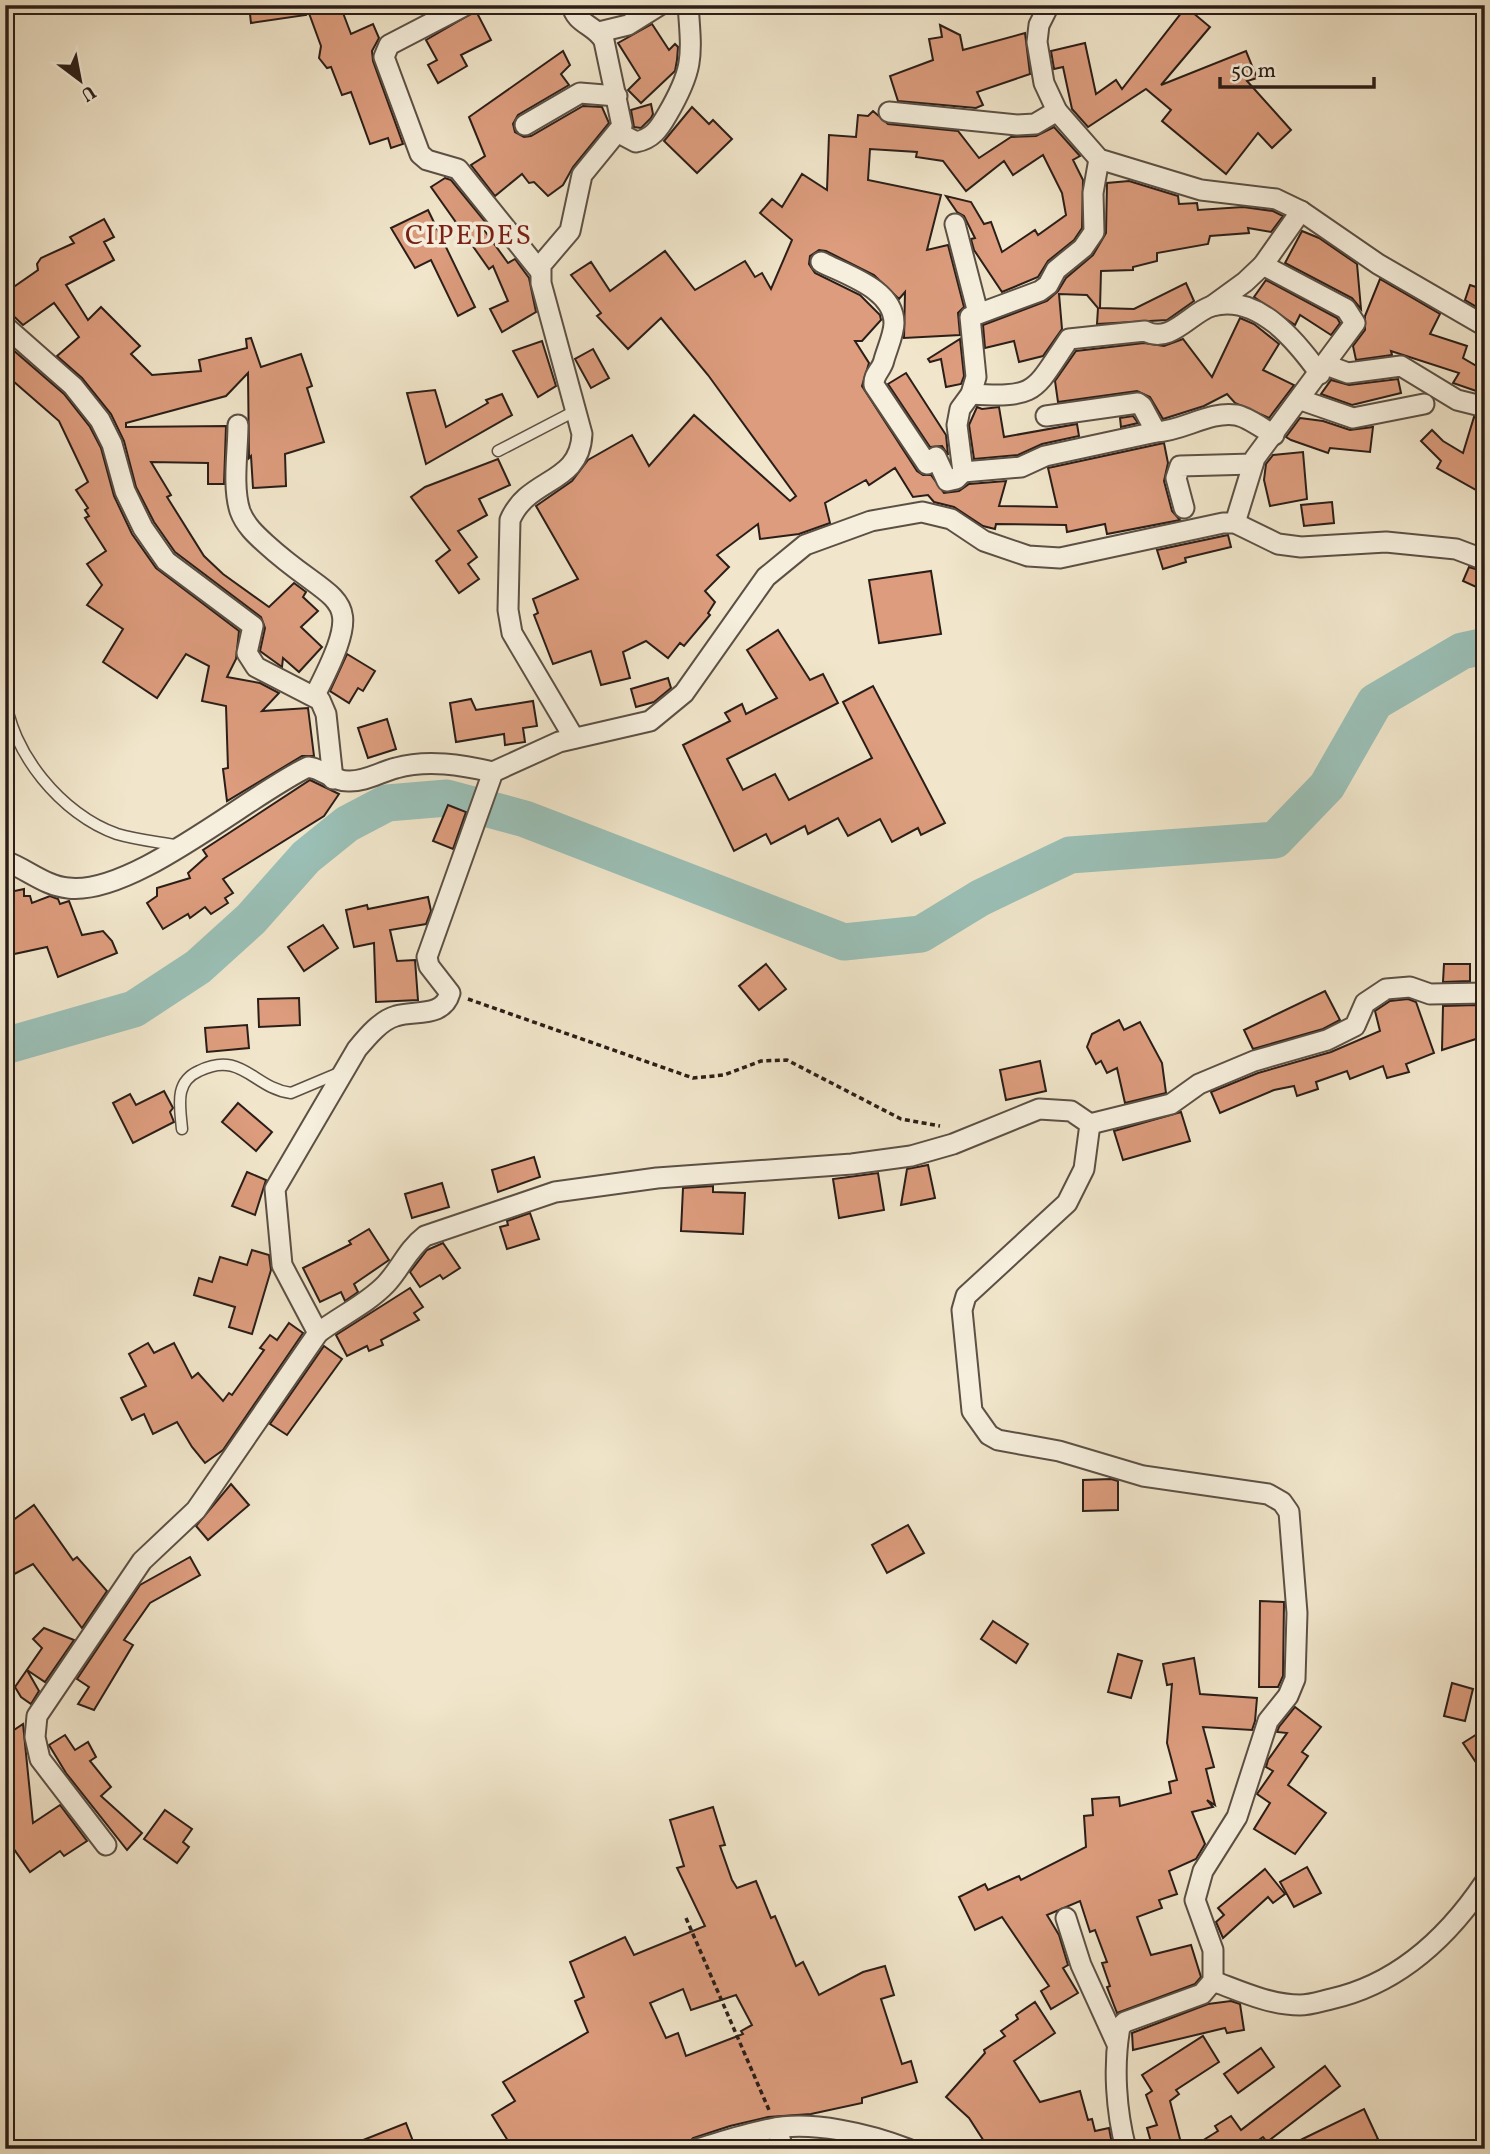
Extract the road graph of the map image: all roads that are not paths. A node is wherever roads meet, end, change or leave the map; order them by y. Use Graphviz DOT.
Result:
graph roads {
  1 [pos="466,5"];
  2 [pos="572,5"];
  3 [pos="660,5"];
  4 [pos="688,5"];
  5 [pos="1049,5"];
  6 [pos="599,32"];
  7 [pos="617,96"];
  8 [pos="1057,111"];
  9 [pos="889,112"];
  10 [pos="525,125"];
  11 [pos="619,133"];
  12 [pos="1099,159"];
  13 [pos="1300,211"];
  14 [pos="955,224"];
  15 [pos="821,262"];
  16 [pos="1263,265"];
  17 [pos="540,271"];
  18 [pos="1211,306"];
  19 [pos="978,313"];
  20 [pos="5,326"];
  21 [pos="1485,327"];
  22 [pos="1323,370"];
  23 [pos="971,394"];
  24 [pos="1301,400"];
  25 [pos="1423,404"];
  26 [pos="1485,407"];
  27 [pos="575,411"];
  28 [pos="1046,416"];
  29 [pos="238,425"];
  30 [pos="1156,432"];
  31 [pos="1275,435"];
  32 [pos="498,451"];
  33 [pos="1253,464"];
  34 [pos="963,472"];
  35 [pos="1184,508"];
  36 [pos="1236,523"];
  37 [pos="1485,560"];
  38 [pos="5,694"];
  39 [pos="315,695"];
  40 [pos="575,738"];
  41 [pos="491,778"];
  42 [pos="333,779"];
  43 [pos="184,847"];
  44 [pos="5,861"];
  45 [pos="1485,993"];
  46 [pos="345,1070"];
  47 [pos="1090,1124"];
  48 [pos="182,1129"];
  49 [pos="318,1333"];
  50 [pos="106,1845"];
  51 [pos="1485,1882"];
  52 [pos="1066,1918"];
  53 [pos="1213,1981"];
  54 [pos="1117,2044"];
  55 [pos="777,2128"];
  56 [pos="696,2149"];
  57 [pos="783,2149"];
  58 [pos="908,2149"];
  59 [pos="1126,2149"];
  1 -- 17 [label="street"];
  2 -- 6 [label="street"];
  3 -- 6 [label="street"];
  4 -- 11 [label="street"];
  5 -- 8 [label="street"];
  6 -- 7 [label="street"];
  7 -- 10 [label="street"];
  7 -- 11 [label="street"];
  8 -- 9 [label="street"];
  8 -- 12 [label="street"];
  11 -- 17 [label="street"];
  12 -- 13 [label="street"];
  12 -- 19 [label="street"];
  13 -- 16 [label="street"];
  13 -- 21 [label="street"];
  14 -- 19 [label="street"];
  15 -- 34 [label="street"];
  16 -- 18 [label="street"];
  16 -- 22 [label="street"];
  17 -- 27 [label="street"];
  18 -- 22 [label="street"];
  18 -- 23 [label="street"];
  19 -- 23 [label="street"];
  20 -- 39 [label="street"];
  22 -- 24 [label="street"];
  22 -- 26 [label="street"];
  23 -- 34 [label="street"];
  24 -- 25 [label="street"];
  24 -- 31 [label="street"];
  27 -- 32 [label="lane"];
  27 -- 40 [label="street"];
  28 -- 30 [label="street"];
  29 -- 39 [label="street"];
  30 -- 31 [label="street"];
  30 -- 34 [label="street"];
  31 -- 33 [label="street"];
  33 -- 35 [label="street"];
  33 -- 36 [label="street"];
  36 -- 37 [label="street"];
  36 -- 40 [label="street"];
  38 -- 43 [label="lane"];
  39 -- 42 [label="street"];
  40 -- 41 [label="street"];
  41 -- 42 [label="street"];
  41 -- 46 [label="street"];
  42 -- 43 [label="street"];
  43 -- 44 [label="street"];
  45 -- 47 [label="street"];
  46 -- 48 [label="lane"];
  46 -- 49 [label="street"];
  47 -- 49 [label="street"];
  47 -- 53 [label="street"];
  49 -- 50 [label="street"];
  51 -- 53 [label="street"];
  52 -- 54 [label="street"];
  53 -- 54 [label="street"];
  54 -- 59 [label="street"];
  55 -- 56 [label="street"];
  55 -- 57 [label="street"];
  55 -- 58 [label="street"];
}
